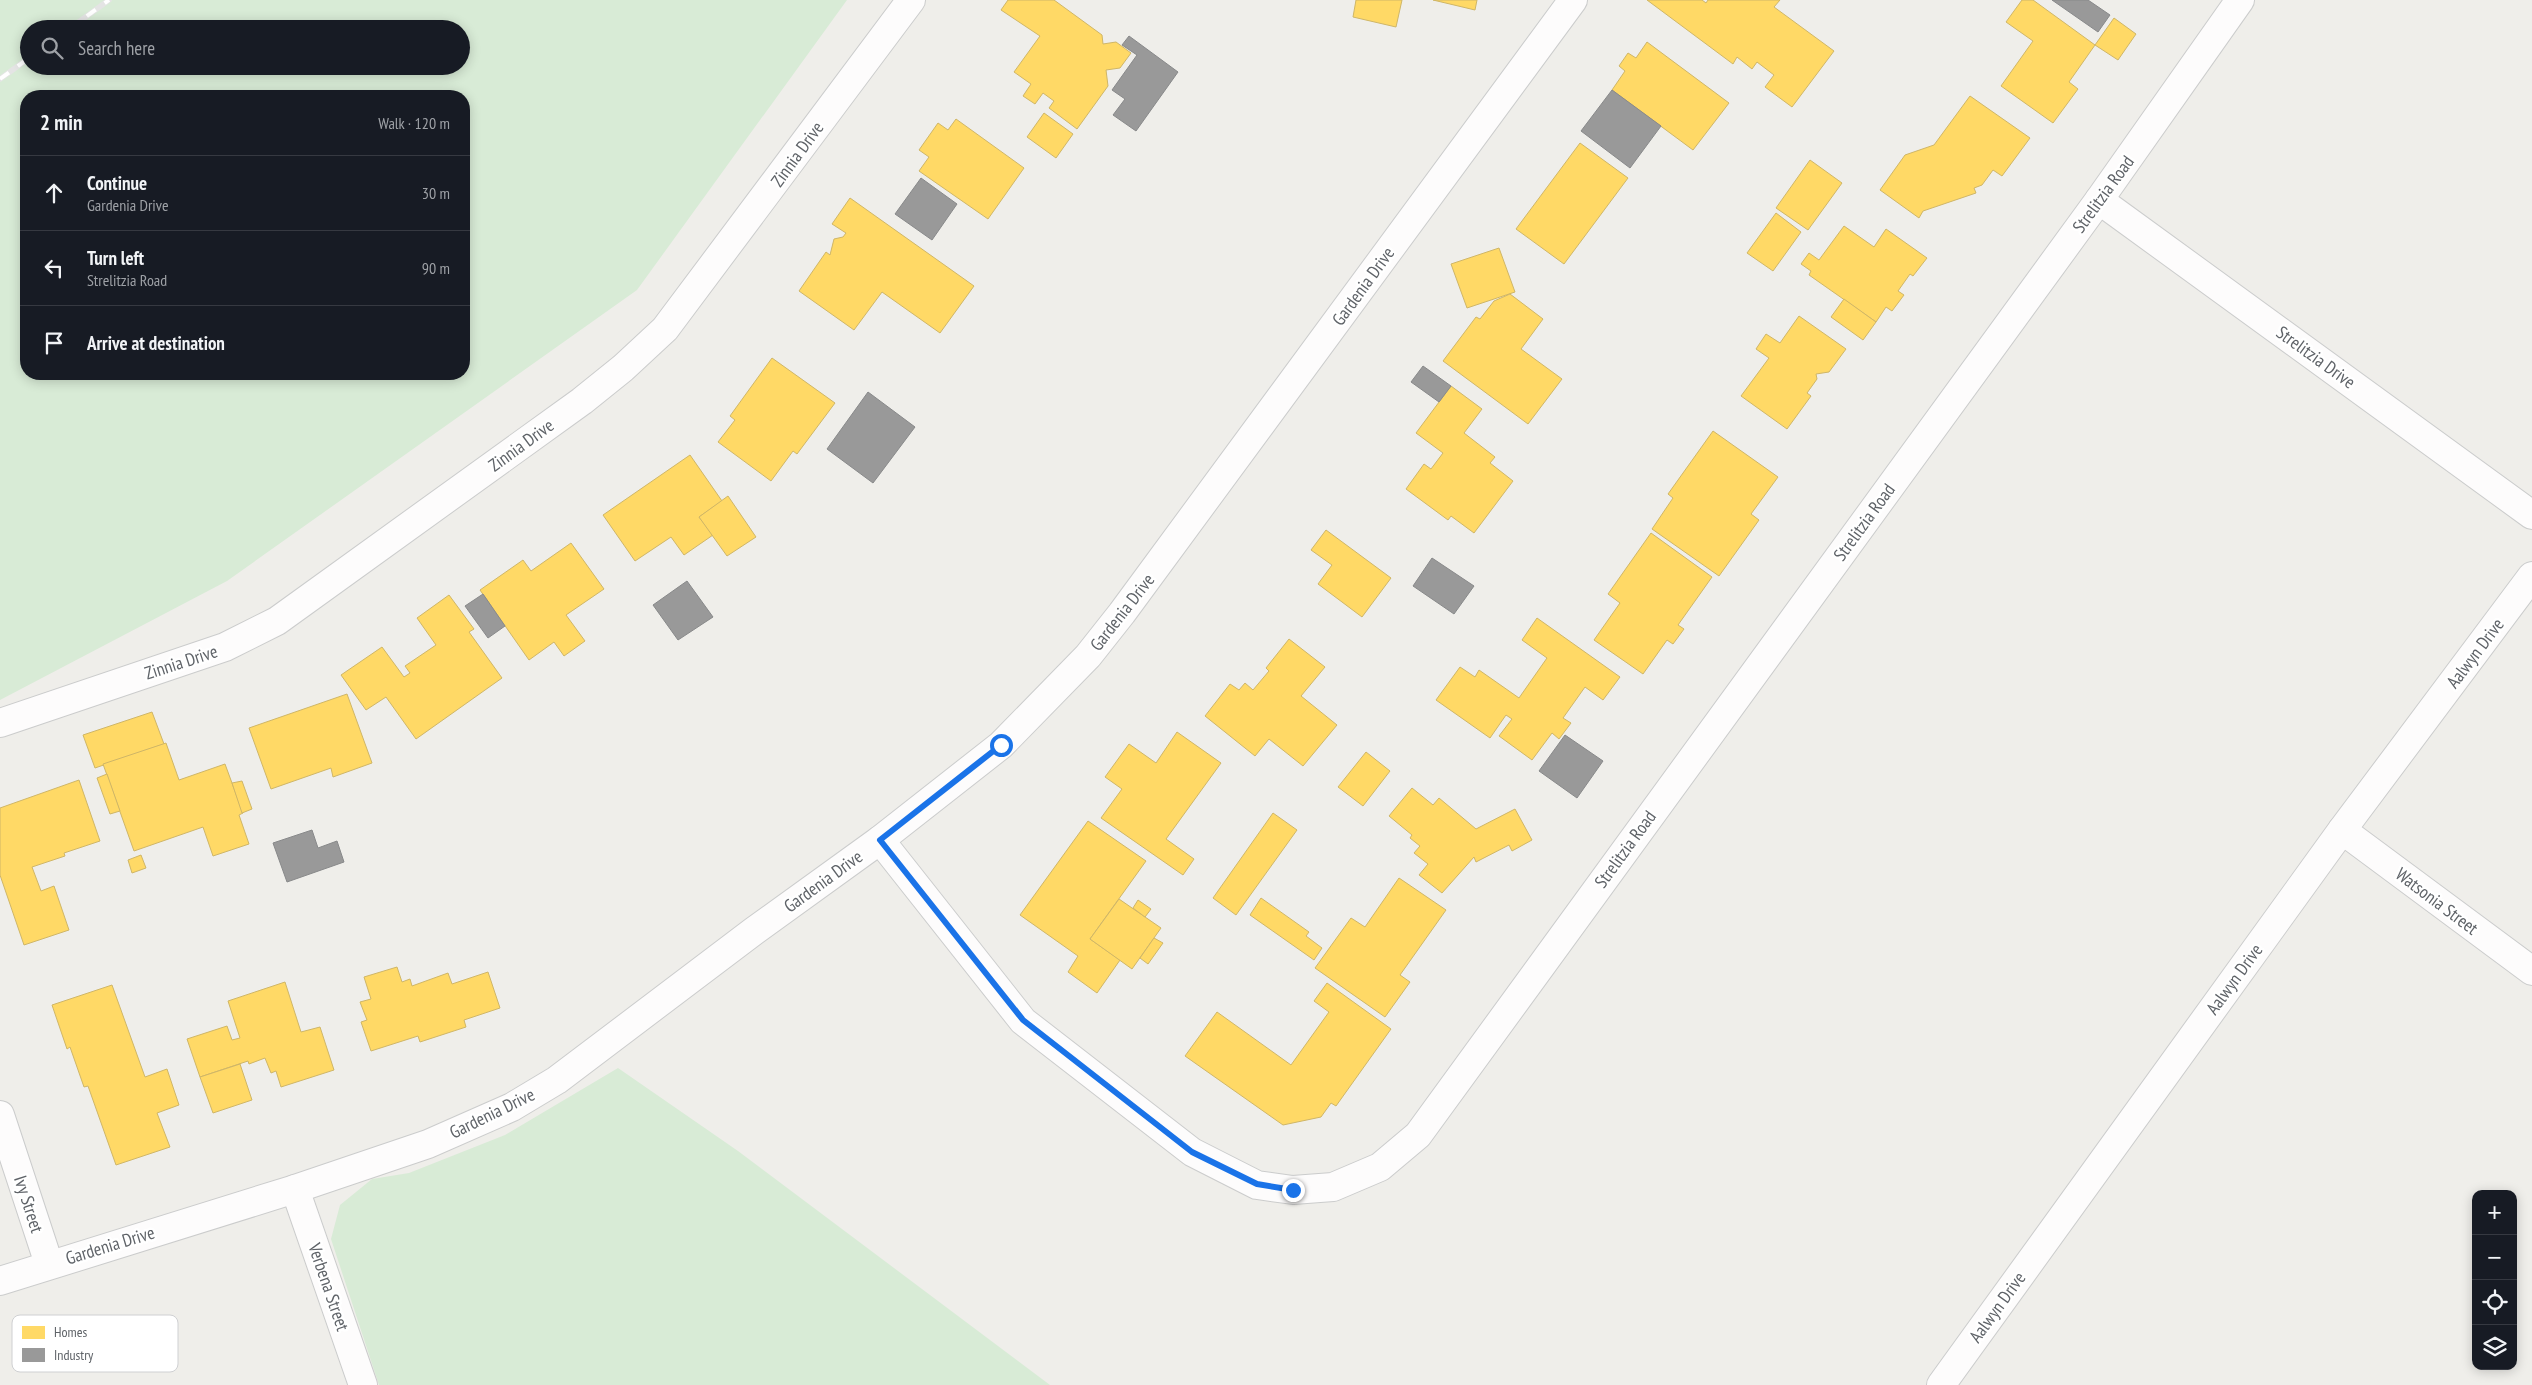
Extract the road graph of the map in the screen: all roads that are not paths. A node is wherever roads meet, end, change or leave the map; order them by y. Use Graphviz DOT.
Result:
graph roads {
  1 [pos="911,0"];
  2 [pos="1573,0"];
  3 [pos="2240,0"];
  4 [pos="2099,200"];
  5 [pos="2532,515"];
  6 [pos="2532,576"];
  7 [pos="0,723"];
  8 [pos="2342,830"];
  9 [pos="880,840"];
  10 [pos="2532,972"];
  11 [pos="0,1115"];
  12 [pos="295,1189"];
  13 [pos="49,1264"];
  14 [pos="0,1281"];
  15 [pos="363,1385"];
  16 [pos="1941,1385"];
  1 -- 7 [label="street, Zinnia Drive"];
  2 -- 9 [label="street, Gardenia Drive"];
  3 -- 4 [label="street, Strelitzia Road"];
  4 -- 5 [label="street, Strelitzia Drive"];
  4 -- 9 [label="street, Strelitzia Road"];
  6 -- 8 [label="street, Aalwyn Drive"];
  8 -- 10 [label="street, Watsonia Street"];
  8 -- 16 [label="street, Aalwyn Drive"];
  9 -- 12 [label="street, Gardenia Drive"];
  11 -- 13 [label="street, Ivy Street"];
  12 -- 13 [label="street, Gardenia Drive"];
  12 -- 15 [label="street, Verbena Street"];
  13 -- 14 [label="street, Gardenia Drive"];
}
